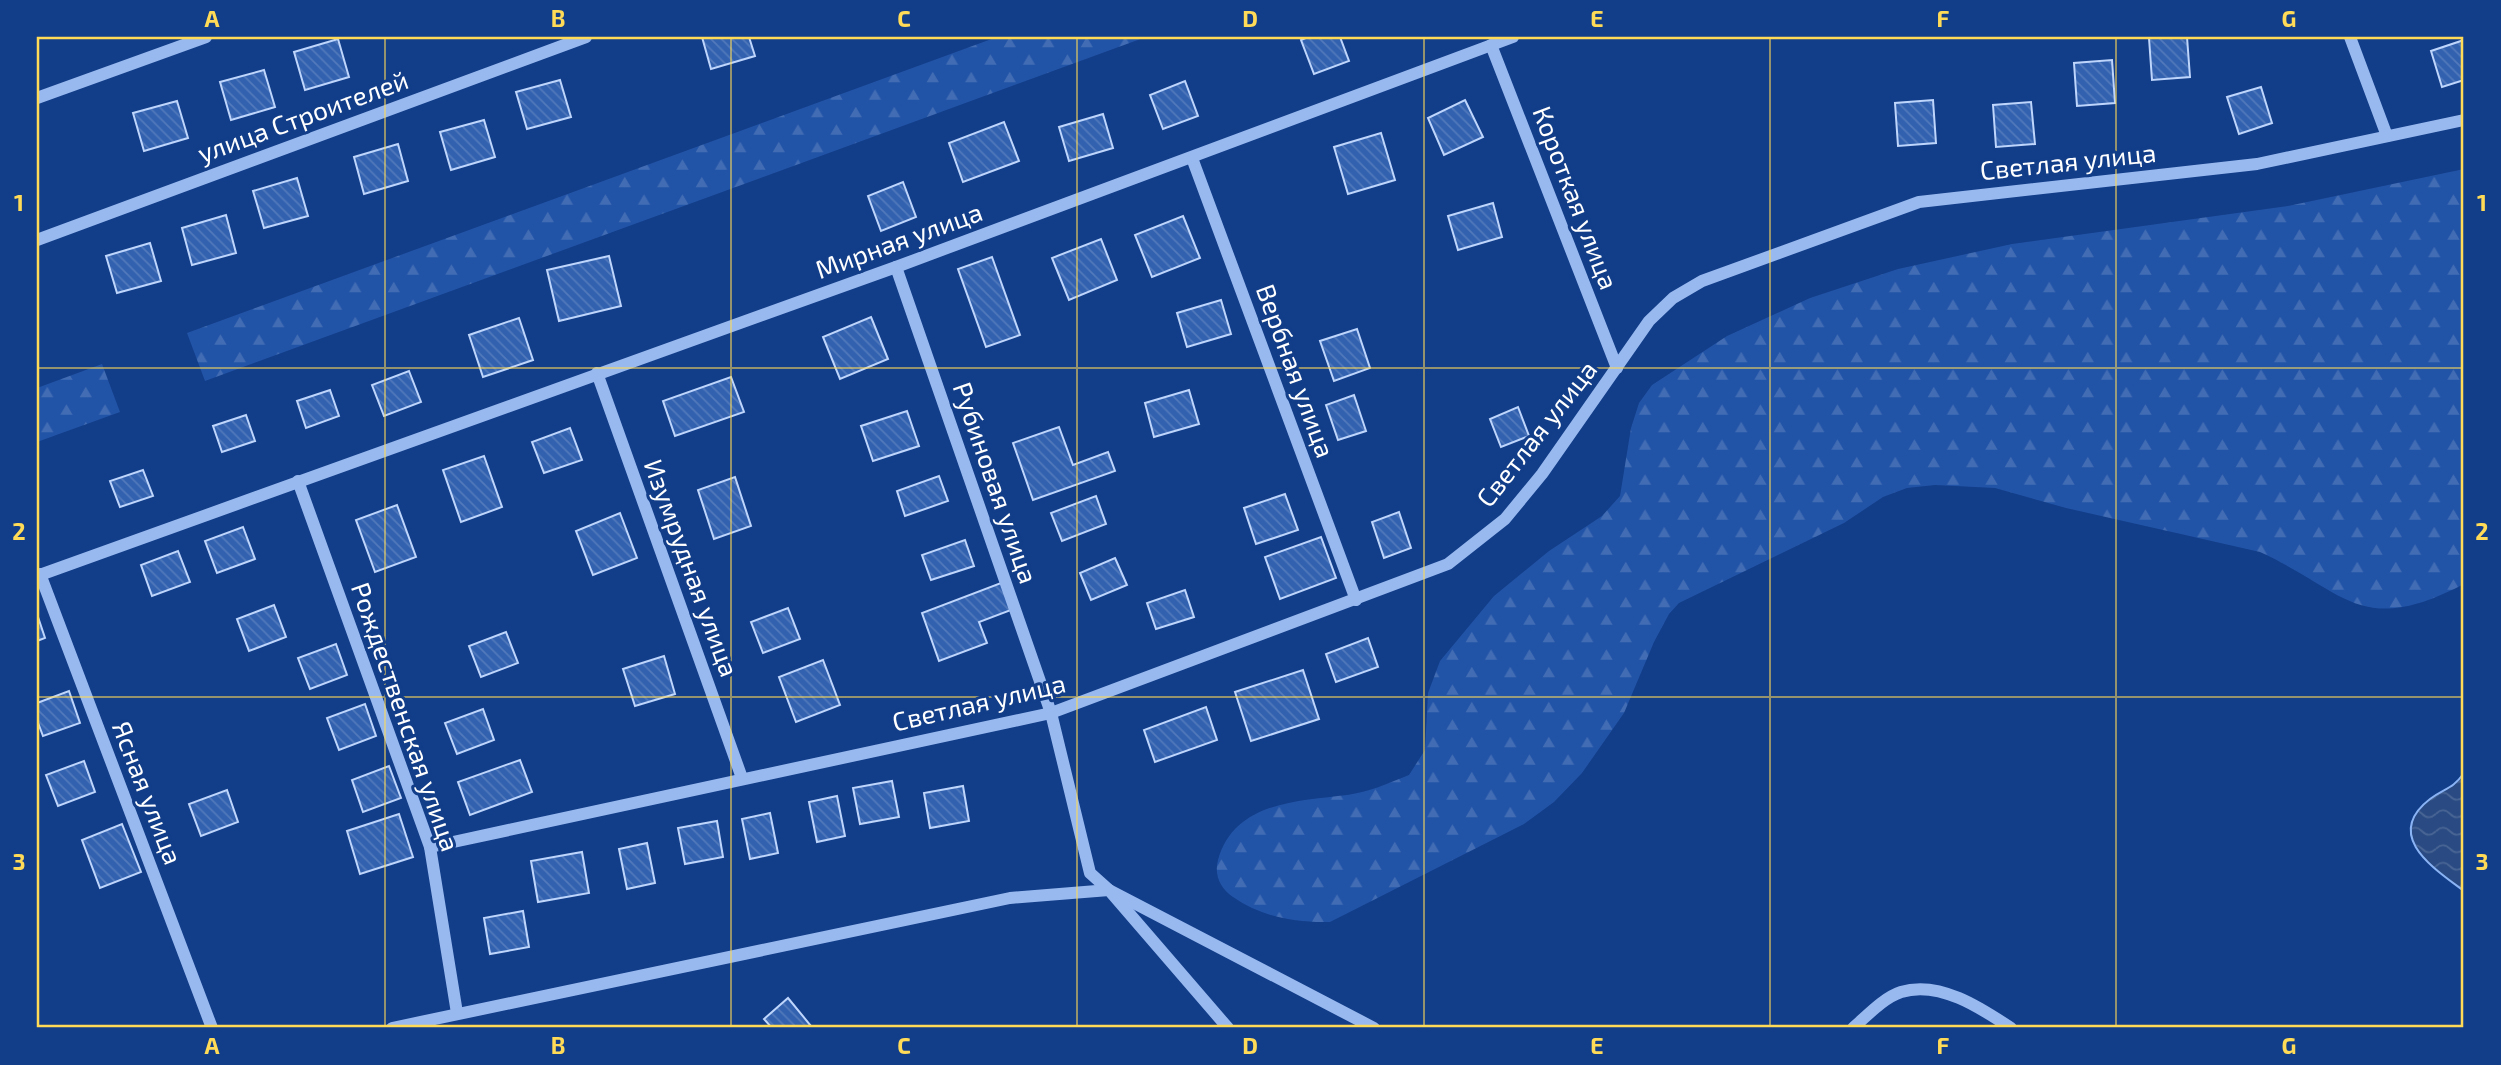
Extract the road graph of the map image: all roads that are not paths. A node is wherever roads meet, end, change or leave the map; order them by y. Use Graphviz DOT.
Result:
graph roads {
  1 [pos="206,37"];
  2 [pos="586,37"];
  3 [pos="1513,37"];
  4 [pos="2350,37"];
  5 [pos="1491,45"];
  6 [pos="37,98"];
  7 [pos="2464,120"];
  8 [pos="2387,136"];
  9 [pos="1192,158"];
  10 [pos="37,240"];
  11 [pos="897,267"];
  12 [pos="1617,368"];
  13 [pos="597,373"];
  14 [pos="298,481"];
  15 [pos="38,575"];
  16 [pos="1356,600"];
  17 [pos="1051,713"];
  18 [pos="742,778"];
  19 [pos="430,847"];
  20 [pos="1109,890"];
  21 [pos="457,1013"];
  22 [pos="212,1028"];
  23 [pos="392,1028"];
  24 [pos="1228,1028"];
  25 [pos="1374,1028"];
  26 [pos="1853,1028"];
  27 [pos="2011,1028"];
  1 -- 6 [label="street"];
  2 -- 10 [label="street, улица Строителей"];
  3 -- 5 [label="street, Мирная улица"];
  4 -- 8 [label="street"];
  5 -- 9 [label="street, Мирная улица"];
  5 -- 12 [label="street, Короткая улица"];
  7 -- 8 [label="street, Светлая улица"];
  8 -- 12 [label="street, Светлая улица"];
  9 -- 11 [label="street, Мирная улица"];
  9 -- 16 [label="street, Вербная улица"];
  11 -- 13 [label="street, Мирная улица"];
  11 -- 17 [label="street, Рубиновая улица"];
  12 -- 16 [label="street, Светлая улица"];
  13 -- 14 [label="street, Мирная улица"];
  13 -- 18 [label="street, Изумрудная улица"];
  14 -- 15 [label="street, Мирная улица"];
  14 -- 19 [label="street, Рождественская улица"];
  15 -- 22 [label="street, Ясная улица"];
  16 -- 17 [label="street, Светлая улица"];
  17 -- 18 [label="street, Светлая улица"];
  17 -- 20 [label="street, Рубиновая улица"];
  18 -- 19 [label="street, Светлая улица"];
  19 -- 21 [label="street, Рождественская улица"];
  20 -- 21 [label="street"];
  20 -- 24 [label="street, Рубиновая улица"];
  20 -- 25 [label="street"];
  21 -- 23 [label="street"];
  26 -- 27 [label="street"];
}
